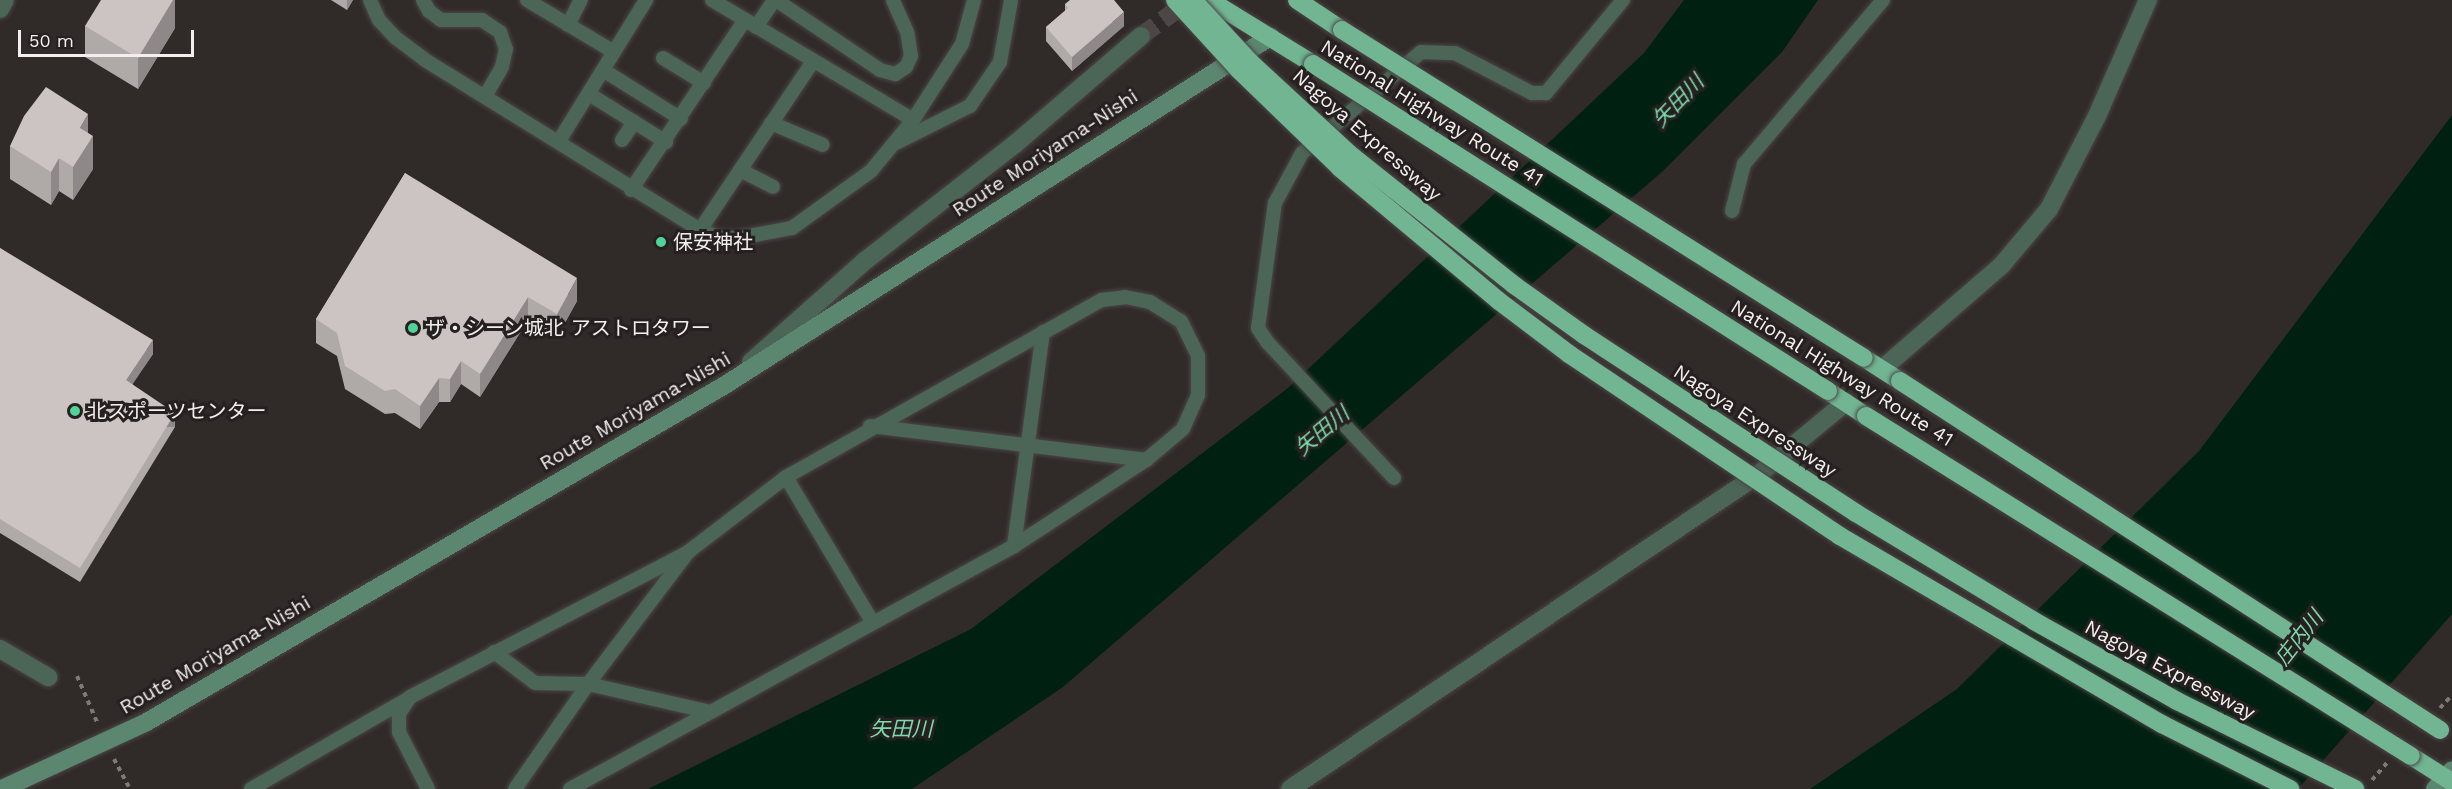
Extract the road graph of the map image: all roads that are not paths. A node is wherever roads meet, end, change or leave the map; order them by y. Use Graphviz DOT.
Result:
graph roads {
  1 [pos="5,0"];
  2 [pos="370,0"];
  3 [pos="423,0"];
  4 [pos="527,0"];
  5 [pos="581,0"];
  6 [pos="646,0"];
  7 [pos="712,0"];
  8 [pos="775,0"];
  9 [pos="893,0"];
  10 [pos="974,0"];
  11 [pos="1011,0"];
  12 [pos="1175,0"];
  13 [pos="1193,0"];
  14 [pos="1209,0"];
  15 [pos="1623,0"];
  16 [pos="1883,0"];
  17 [pos="2148,0"];
  18 [pos="1307,2"];
  19 [pos="0,9"];
  20 [pos="751,23"];
  21 [pos="568,25"];
  22 [pos="1141,36"];
  23 [pos="1270,37"];
  24 [pos="614,52"];
  25 [pos="663,58"];
  26 [pos="813,61"];
  27 [pos="603,70"];
  28 [pos="704,83"];
  29 [pos="589,94"];
  30 [pos="485,96"];
  31 [pos="681,119"];
  32 [pos="913,120"];
  33 [pos="634,122"];
  34 [pos="771,123"];
  35 [pos="622,140"];
  36 [pos="559,141"];
  37 [pos="666,142"];
  38 [pos="895,144"];
  39 [pos="824,145"];
  40 [pos="740,170"];
  41 [pos="773,187"];
  42 [pos="631,190"];
  43 [pos="1732,211"];
  44 [pos="700,230"];
  45 [pos="1043,332"];
  46 [pos="1882,369"];
  47 [pos="724,386"];
  48 [pos="1846,402"];
  49 [pos="870,426"];
  50 [pos="1029,444"];
  51 [pos="1146,460"];
  52 [pos="786,477"];
  53 [pos="1394,478"];
  54 [pos="1014,546"];
  55 [pos="688,552"];
  56 [pos="872,621"];
  57 [pos="0,649"];
  58 [pos="494,652"];
  59 [pos="48,677"];
  60 [pos="588,684"];
  61 [pos="410,697"];
  62 [pos="710,712"];
  63 [pos="2446,734"];
  64 [pos="2446,780"];
  65 [pos="2,789"];
  66 [pos="251,789"];
  67 [pos="429,789"];
  68 [pos="516,789"];
  69 [pos="570,789"];
  70 [pos="1290,789"];
  71 [pos="2289,789"];
  72 [pos="2355,789"];
  1 -- 19 [label="street"];
  2 -- 30 [label="lane"];
  3 -- 30 [label="lane"];
  4 -- 21 [label="lane"];
  5 -- 21 [label="lane"];
  6 -- 24 [label="lane"];
  7 -- 20 [label="lane"];
  8 -- 9 [label="lane"];
  8 -- 20 [label="lane"];
  10 -- 32 [label="lane"];
  11 -- 38 [label="lane"];
  12 -- 71 [label="highway, Nagoya Expressway, bridge"];
  13 -- 72 [label="highway, Nagoya Expressway, bridge"];
  14 -- 23 [label="highway, National Highway Route 41"];
  15 -- 53 [label="lane"];
  16 -- 43 [label="lane"];
  17 -- 46 [label="street"];
  18 -- 46 [label="highway, National Highway Route 41, bridge"];
  20 -- 26 [label="lane"];
  20 -- 28 [label="lane"];
  21 -- 24 [label="lane"];
  22 -- 47 [label="street"];
  23 -- 47 [label="main road, Route Moriyama-Nishi"];
  23 -- 48 [label="highway, National Highway Route 41, bridge"];
  24 -- 27 [label="lane"];
  25 -- 28 [label="lane"];
  26 -- 32 [label="lane"];
  26 -- 34 [label="lane"];
  27 -- 29 [label="lane"];
  27 -- 31 [label="lane"];
  28 -- 31 [label="lane"];
  29 -- 33 [label="lane"];
  29 -- 36 [label="lane"];
  30 -- 36 [label="lane"];
  31 -- 37 [label="lane"];
  32 -- 38 [label="lane"];
  33 -- 35 [label="lane"];
  33 -- 37 [label="lane"];
  34 -- 39 [label="lane"];
  34 -- 40 [label="lane"];
  36 -- 42 [label="lane"];
  37 -- 42 [label="lane"];
  38 -- 44 [label="lane"];
  40 -- 41 [label="lane"];
  40 -- 44 [label="lane"];
  42 -- 44 [label="lane"];
  45 -- 49 [label="lane"];
  45 -- 50 [label="lane"];
  45 -- 51 [label="lane"];
  46 -- 63 [label="highway, National Highway Route 41, bridge"];
  47 -- 65 [label="main road, Route Moriyama-Nishi"];
  48 -- 64 [label="highway, National Highway Route 41, bridge"];
  48 -- 70 [label="street"];
  49 -- 50 [label="lane"];
  49 -- 52 [label="lane"];
  50 -- 51 [label="lane"];
  50 -- 54 [label="lane"];
  51 -- 54 [label="lane"];
  52 -- 55 [label="lane"];
  52 -- 56 [label="lane"];
  54 -- 56 [label="lane"];
  55 -- 58 [label="lane"];
  55 -- 60 [label="lane"];
  56 -- 62 [label="lane"];
  57 -- 59 [label="street"];
  58 -- 60 [label="lane"];
  58 -- 61 [label="lane"];
  60 -- 62 [label="lane"];
  60 -- 68 [label="lane"];
  61 -- 66 [label="lane"];
  61 -- 67 [label="lane"];
  62 -- 69 [label="lane"];
}
